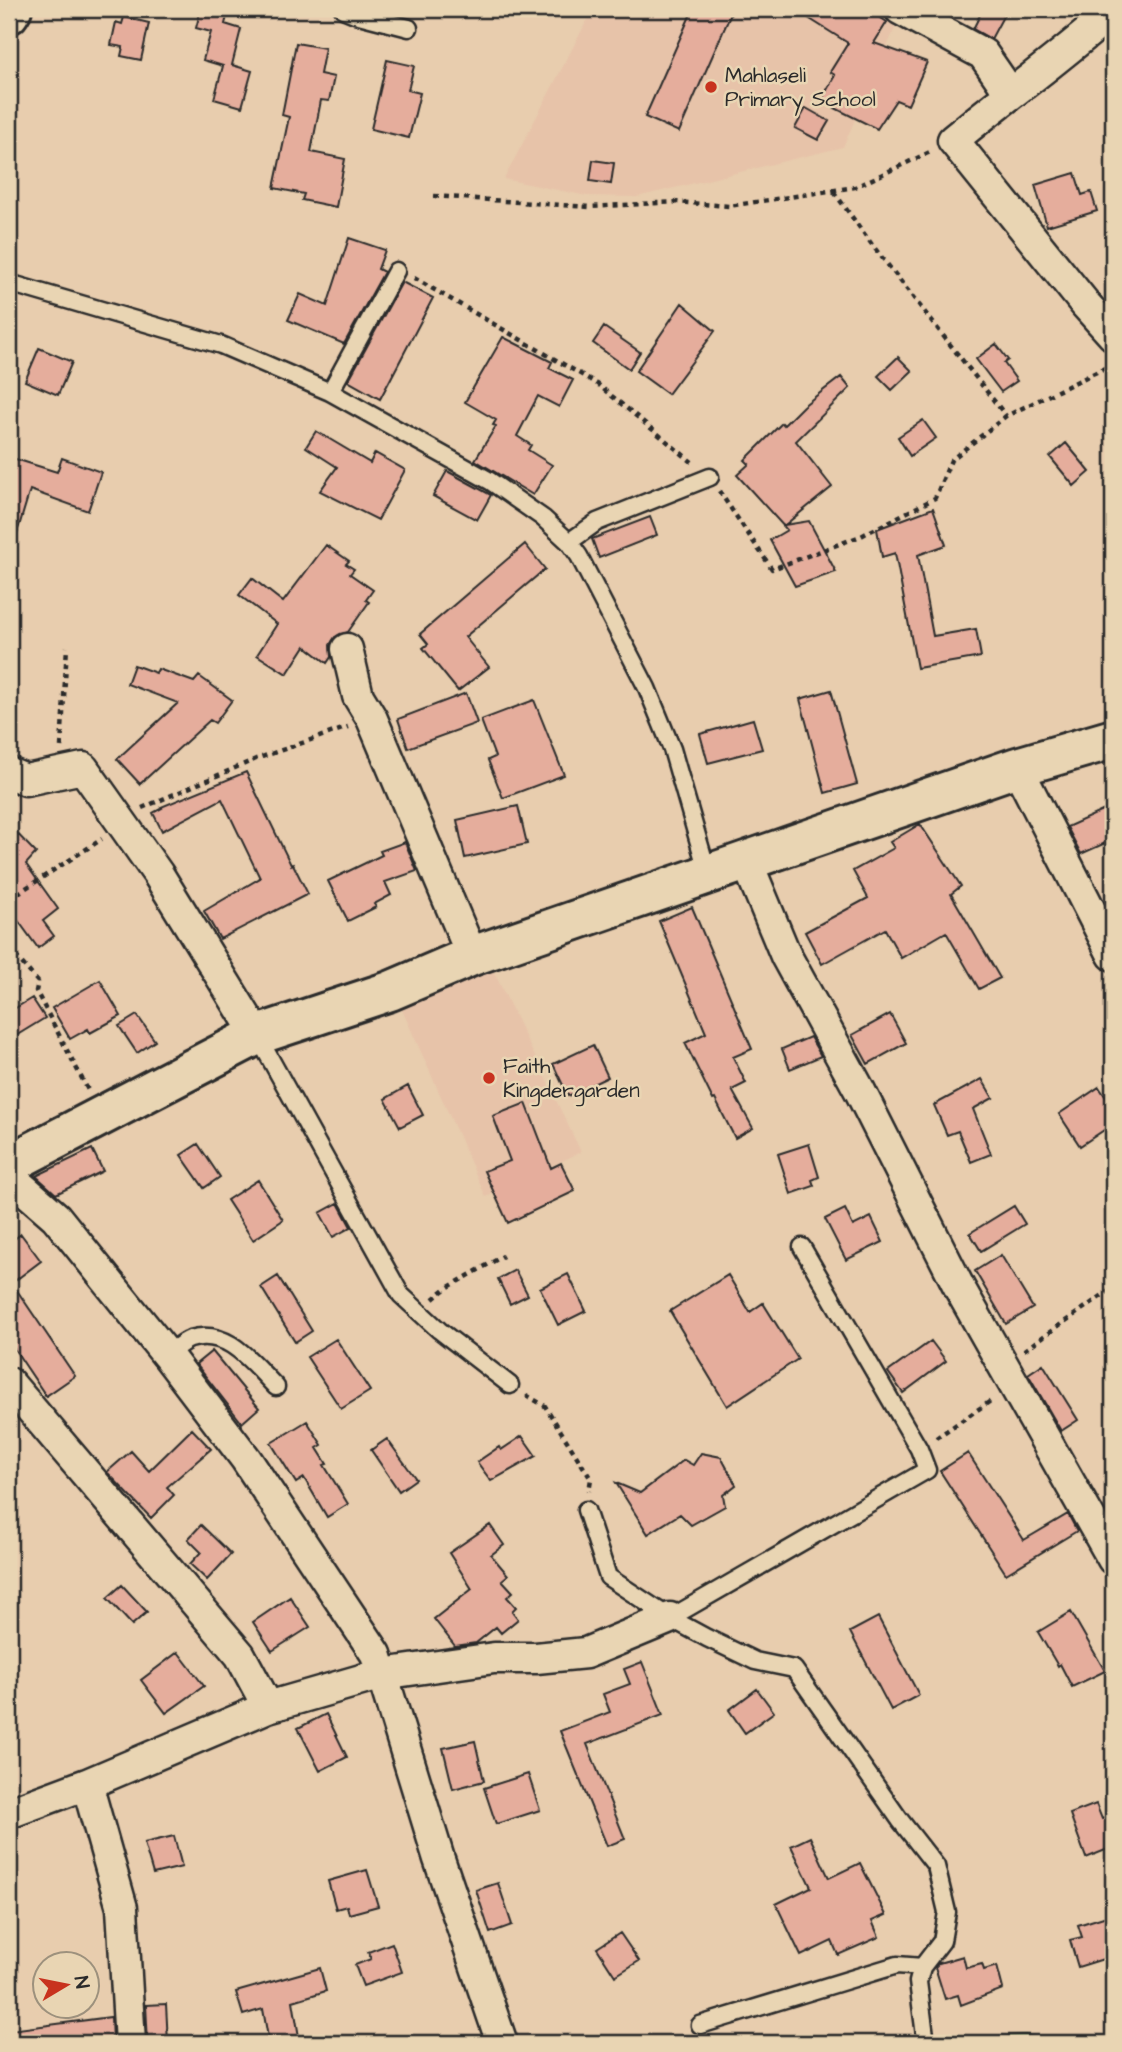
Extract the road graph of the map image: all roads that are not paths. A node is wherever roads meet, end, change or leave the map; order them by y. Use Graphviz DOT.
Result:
graph roads {
  1 [pos="12,9"];
  2 [pos="343,9"];
  3 [pos="900,9"];
  4 [pos="1113,11"];
  5 [pos="9,13"];
  6 [pos="409,28"];
  7 [pos="1010,93"];
  8 [pos="396,271"];
  9 [pos="9,283"];
  10 [pos="1113,335"];
  11 [pos="330,392"];
  12 [pos="710,477"];
  13 [pos="569,542"];
  14 [pos="347,649"];
  15 [pos="1113,739"];
  16 [pos="1017,767"];
  17 [pos="9,773"];
  18 [pos="747,862"];
  19 [pos="708,875"];
  20 [pos="1113,955"];
  21 [pos="472,956"];
  22 [pos="257,1035"];
  23 [pos="9,1164"];
  24 [pos="9,1176"];
  25 [pos="803,1247"];
  26 [pos="167,1355"];
  27 [pos="9,1383"];
  28 [pos="510,1385"];
  29 [pos="276,1387"];
  30 [pos="586,1510"];
  31 [pos="1113,1559"];
  32 [pos="670,1618"];
  33 [pos="382,1674"];
  34 [pos="268,1707"];
  35 [pos="87,1784"];
  36 [pos="9,1813"];
  37 [pos="922,1966"];
  38 [pos="700,2025"];
  39 [pos="130,2043"];
  40 [pos="502,2043"];
  41 [pos="926,2043"];
  1 -- 5 [label="main road"];
  2 -- 6 [label="lane"];
  3 -- 7 [label="street"];
  4 -- 7 [label="street"];
  7 -- 10 [label="street"];
  8 -- 11 [label="lane"];
  9 -- 11 [label="lane"];
  11 -- 13 [label="lane"];
  12 -- 13 [label="lane"];
  13 -- 19 [label="lane"];
  14 -- 21 [label="street"];
  15 -- 16 [label="main road"];
  16 -- 18 [label="main road"];
  16 -- 20 [label="street"];
  17 -- 22 [label="street"];
  18 -- 19 [label="main road"];
  18 -- 31 [label="street"];
  19 -- 21 [label="main road"];
  21 -- 22 [label="main road"];
  22 -- 23 [label="main road"];
  22 -- 28 [label="lane"];
  24 -- 26 [label="street"];
  25 -- 32 [label="lane"];
  26 -- 29 [label="lane"];
  26 -- 33 [label="street"];
  27 -- 34 [label="street"];
  30 -- 32 [label="lane"];
  32 -- 33 [label="street"];
  32 -- 37 [label="lane"];
  33 -- 34 [label="street"];
  33 -- 40 [label="street"];
  34 -- 35 [label="street"];
  35 -- 36 [label="street"];
  35 -- 39 [label="street"];
  37 -- 38 [label="lane"];
  37 -- 41 [label="lane"];
}
